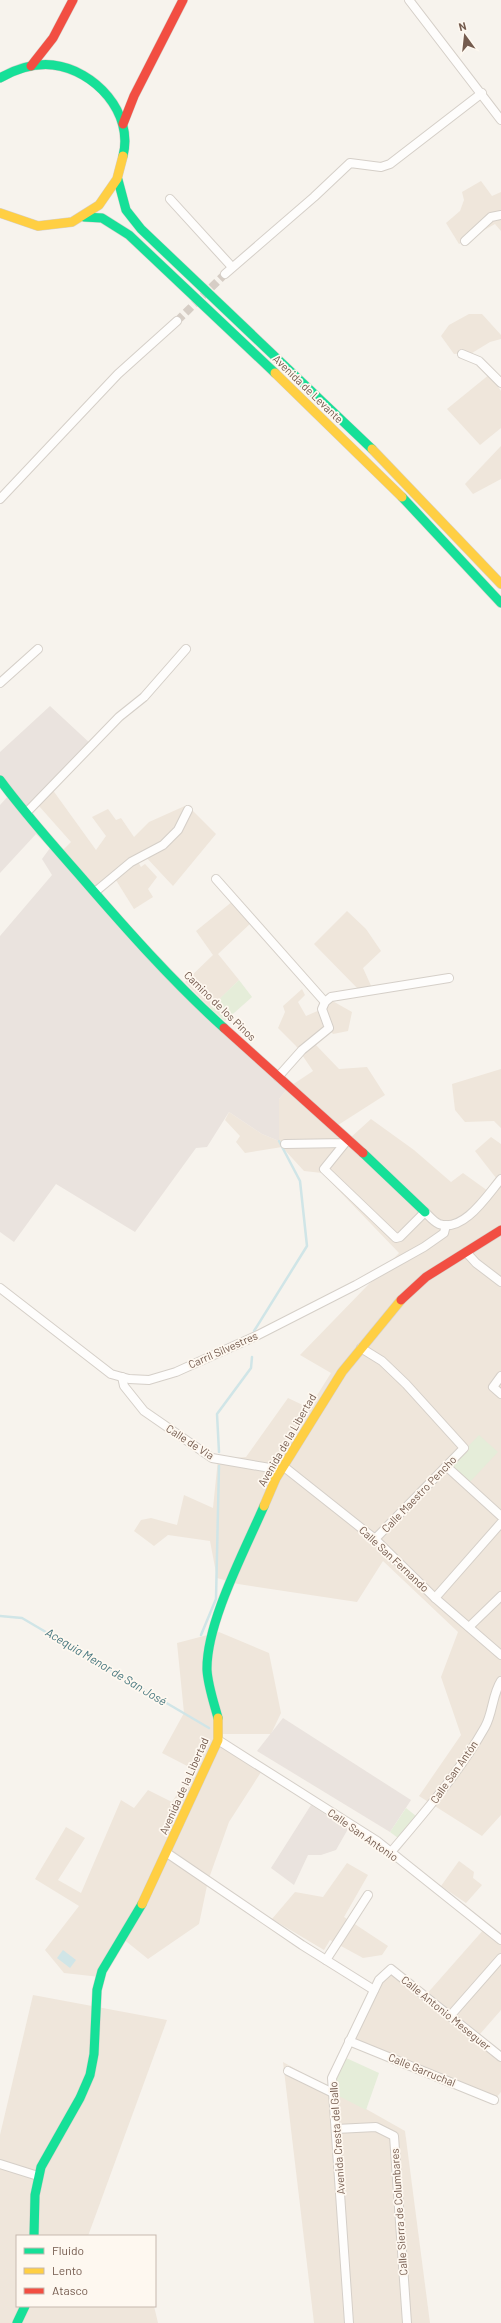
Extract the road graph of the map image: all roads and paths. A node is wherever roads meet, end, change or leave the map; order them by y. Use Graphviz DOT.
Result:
graph roads {
  1 [pos="73,0"];
  2 [pos="183,0"];
  3 [pos="409,0"];
  4 [pos="31,66"];
  5 [pos="1,76"];
  6 [pos="482,93"];
  7 [pos="501,120"];
  8 [pos="123,124"];
  9 [pos="118,180"];
  10 [pos="170,199"];
  11 [pos="0,213"];
  12 [pos="501,215"];
  13 [pos="84,217"];
  14 [pos="465,240"];
  15 [pos="232,268"];
  16 [pos="225,274"];
  17 [pos="177,321"];
  18 [pos="462,354"];
  19 [pos="501,383"];
  20 [pos="0,499"];
  21 [pos="501,584"];
  22 [pos="501,603"];
  23 [pos="38,649"];
  24 [pos="186,649"];
  25 [pos="0,683"];
  26 [pos="0,780"];
  27 [pos="188,810"];
  28 [pos="26,813"];
  29 [pos="216,878"];
  30 [pos="95,892"];
  31 [pos="449,978"];
  32 [pos="325,1002"];
  33 [pos="278,1077"];
  34 [pos="347,1141"];
  35 [pos="284,1144"];
  36 [pos="501,1179"];
  37 [pos="425,1212"];
  38 [pos="446,1225"];
  39 [pos="501,1230"];
  40 [pos="466,1252"];
  41 [pos="501,1282"];
  42 [pos="0,1288"];
  43 [pos="361,1348"];
  44 [pos="501,1376"];
  45 [pos="122,1377"];
  46 [pos="501,1394"];
  47 [pos="446,1466"];
  48 [pos="281,1469"];
  49 [pos="501,1516"];
  50 [pos="501,1523"];
  51 [pos="375,1539"];
  52 [pos="501,1596"];
  53 [pos="435,1598"];
  54 [pos="469,1628"];
  55 [pos="501,1655"];
  56 [pos="501,1681"];
  57 [pos="218,1740"];
  58 [pos="390,1852"];
  59 [pos="167,1853"];
  60 [pos="368,1895"];
  61 [pos="501,1940"];
  62 [pos="501,1958"];
  63 [pos="326,1960"];
  64 [pos="391,1969"];
  65 [pos="374,1990"];
  66 [pos="450,2016"];
  67 [pos="350,2041"];
  68 [pos="501,2058"];
  69 [pos="288,2071"];
  70 [pos="333,2093"];
  71 [pos="494,2100"];
  72 [pos="336,2129"];
  73 [pos="0,2164"];
  74 [pos="38,2176"];
  75 [pos="34,2235"];
  76 [pos="25,2307"];
  77 [pos="17,2323"];
  78 [pos="349,2323"];
  79 [pos="407,2323"];
  1 -- 4 [label="main road"];
  2 -- 8 [label="main road"];
  3 -- 6 [label="street"];
  4 -- 5 [label="main road"];
  4 -- 8 [label="main road"];
  6 -- 7 [label="street"];
  6 -- 15 [label="street"];
  8 -- 9 [label="main road"];
  9 -- 13 [label="main road"];
  9 -- 21 [label="main road, Avenida de Levante"];
  10 -- 15 [label="street"];
  11 -- 13 [label="main road"];
  12 -- 14 [label="street"];
  13 -- 22 [label="main road, Avenida de Levante"];
  15 -- 16 [label="street"];
  17 -- 20 [label="street"];
  18 -- 19 [label="street"];
  23 -- 25 [label="street"];
  24 -- 28 [label="street"];
  26 -- 28 [label="main road, Camino de los Pinos"];
  27 -- 30 [label="street"];
  28 -- 30 [label="main road, Camino de los Pinos"];
  29 -- 32 [label="street"];
  30 -- 33 [label="main road, Camino de los Pinos"];
  31 -- 32 [label="street"];
  32 -- 33 [label="street"];
  33 -- 34 [label="main road, Camino de los Pinos"];
  34 -- 35 [label="street"];
  34 -- 37 [label="main road, Camino de los Pinos"];
  34 -- 37 [label="street"];
  36 -- 38 [label="street"];
  37 -- 38 [label="street, Camino de los Pinos"];
  38 -- 45 [label="street, Carril Silvestres"];
  39 -- 40 [label="main road, Avenida de la Libertad"];
  40 -- 41 [label="street"];
  40 -- 43 [label="main road, Avenida de la Libertad"];
  42 -- 45 [label="street, Carril Silvestres"];
  43 -- 47 [label="street, Calle Maestro Pencho"];
  43 -- 48 [label="main road, Avenida de la Libertad"];
  44 -- 46 [label="street"];
  45 -- 48 [label="street, Calle de Via"];
  47 -- 49 [label="street"];
  47 -- 51 [label="street, Calle Maestro Pencho"];
  48 -- 51 [label="street, Calle San Fernando"];
  48 -- 57 [label="main road, Avenida de la Libertad"];
  50 -- 53 [label="street"];
  51 -- 53 [label="street, Calle San Fernando"];
  52 -- 54 [label="street"];
  53 -- 54 [label="street, Calle San Fernando"];
  54 -- 55 [label="street, Calle San Fernando"];
  56 -- 58 [label="street, Calle San Antón"];
  57 -- 58 [label="street, Calle San Antonio"];
  57 -- 59 [label="main road, Avenida de la Libertad"];
  58 -- 61 [label="street, Calle San Antonio"];
  59 -- 63 [label="street"];
  59 -- 74 [label="main road, Avenida de la Libertad"];
  60 -- 63 [label="street"];
  62 -- 66 [label="street"];
  63 -- 65 [label="street"];
  64 -- 65 [label="street, Avenida Cresta del Gallo"];
  64 -- 66 [label="street, Calle Antonio Meseguer"];
  65 -- 67 [label="street, Avenida Cresta del Gallo"];
  66 -- 68 [label="street, Calle Antonio Meseguer"];
  67 -- 70 [label="street, Avenida Cresta del Gallo"];
  67 -- 71 [label="street, Calle Garruchal"];
  69 -- 70 [label="street"];
  70 -- 72 [label="street, Avenida Cresta del Gallo"];
  72 -- 78 [label="street, Avenida Cresta del Gallo"];
  72 -- 79 [label="street, Calle Sierra de Columbares"];
  73 -- 74 [label="street"];
  74 -- 75 [label="main road, Avenida de la Libertad"];
  76 -- 77 [label="main road"];
}
